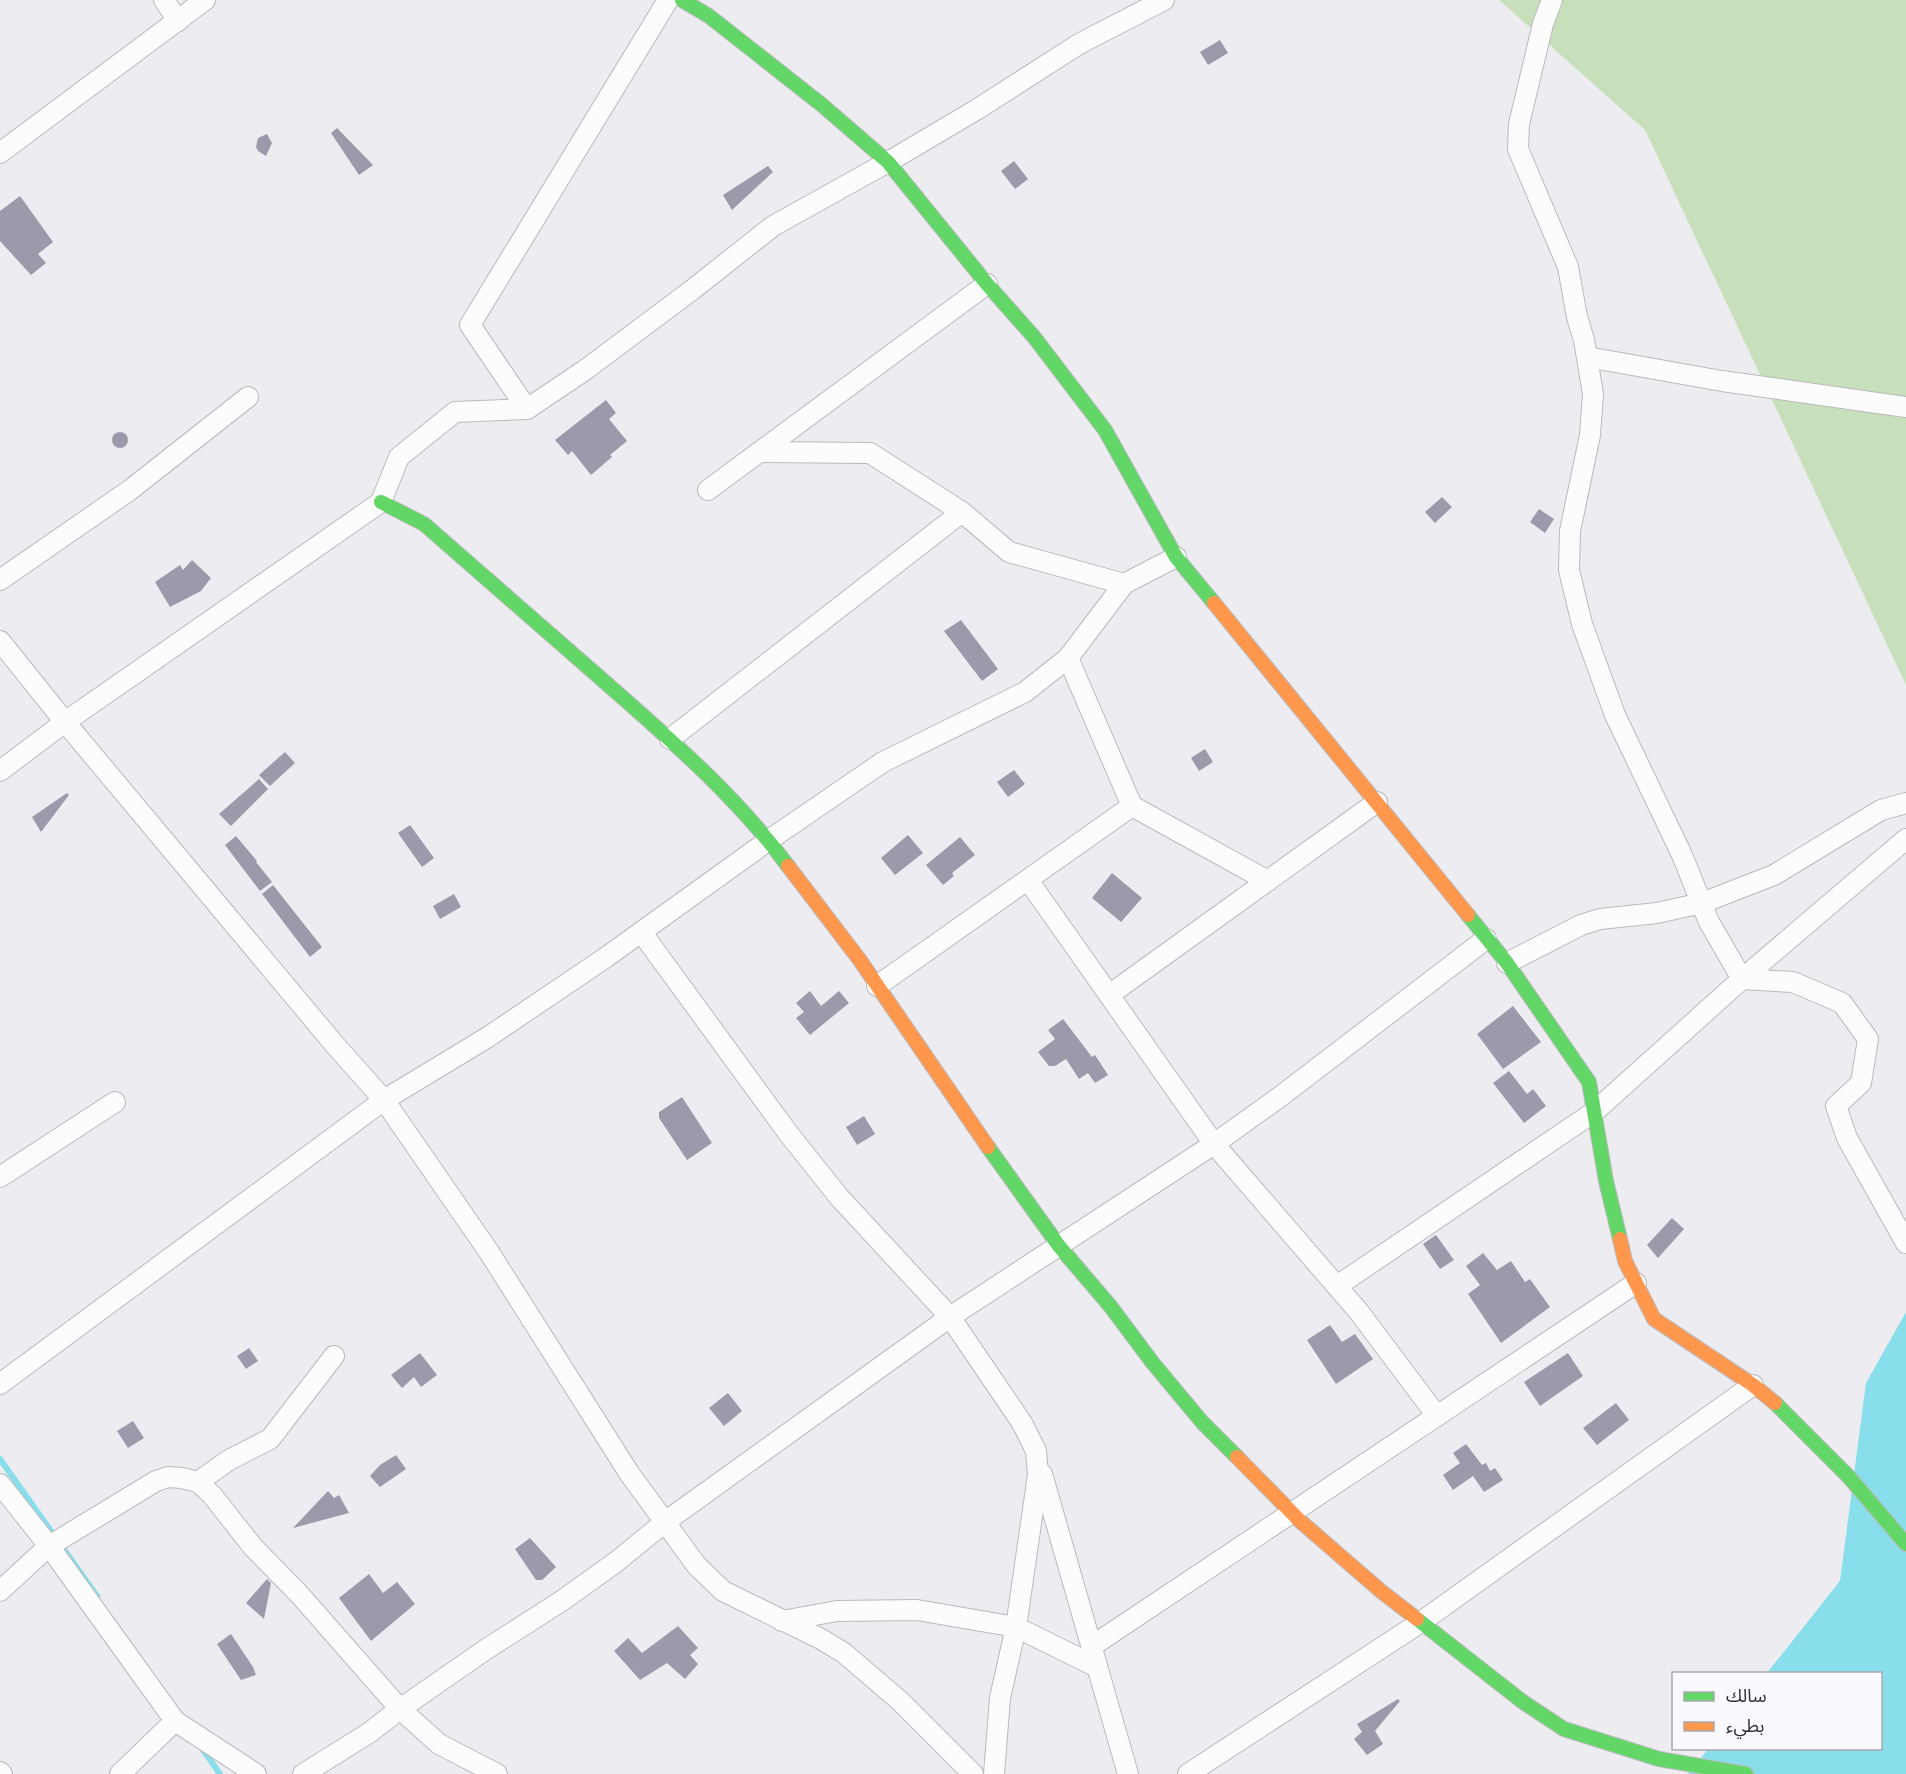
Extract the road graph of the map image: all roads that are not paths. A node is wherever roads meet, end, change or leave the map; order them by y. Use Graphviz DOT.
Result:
graph roads {
  1 [pos="164,0"];
  2 [pos="205,0"];
  3 [pos="668,0"];
  4 [pos="682,0"];
  5 [pos="1164,0"];
  6 [pos="1551,0"];
  7 [pos="178,21"];
  8 [pos="0,153"];
  9 [pos="888,162"];
  10 [pos="987,284"];
  11 [pos="1587,357"];
  12 [pos="248,397"];
  13 [pos="1906,407"];
  14 [pos="527,409"];
  15 [pos="759,452"];
  16 [pos="708,490"];
  17 [pos="381,502"];
  18 [pos="962,512"];
  19 [pos="1176,557"];
  20 [pos="0,580"];
  21 [pos="1124,584"];
  22 [pos="0,641"];
  23 [pos="1068,658"];
  24 [pos="65,722"];
  25 [pos="670,739"];
  26 [pos="0,771"];
  27 [pos="1377,802"];
  28 [pos="1906,803"];
  29 [pos="1132,806"];
  30 [pos="1906,839"];
  31 [pos="769,840"];
  32 [pos="1028,879"];
  33 [pos="1268,881"];
  34 [pos="1702,903"];
  35 [pos="642,933"];
  36 [pos="1486,939"];
  37 [pos="1507,963"];
  38 [pos="1742,979"];
  39 [pos="877,986"];
  40 [pos="1109,995"];
  41 [pos="384,1100"];
  42 [pos="115,1102"];
  43 [pos="1594,1112"];
  44 [pos="1214,1144"];
  45 [pos="0,1177"];
  46 [pos="1906,1243"];
  47 [pos="1059,1246"];
  48 [pos="1636,1283"];
  49 [pos="1337,1286"];
  50 [pos="950,1317"];
  51 [pos="334,1356"];
  52 [pos="0,1384"];
  53 [pos="1753,1385"];
  54 [pos="1437,1416"];
  55 [pos="1039,1465"];
  56 [pos="198,1482"];
  57 [pos="0,1484"];
  58 [pos="1292,1512"];
  59 [pos="665,1521"];
  60 [pos="1906,1544"];
  61 [pos="50,1546"];
  62 [pos="0,1591"];
  63 [pos="782,1621"];
  64 [pos="1421,1622"];
  65 [pos="1016,1627"];
  66 [pos="1092,1646"];
  67 [pos="1097,1667"];
  68 [pos="400,1709"];
  69 [pos="175,1721"];
  70 [pos="120,1774"];
  71 [pos="256,1774"];
  72 [pos="303,1774"];
  73 [pos="497,1774"];
  74 [pos="973,1774"];
  75 [pos="994,1774"];
  76 [pos="1128,1774"];
  77 [pos="1188,1774"];
  78 [pos="1746,1774"];
  1 -- 7 [label="street"];
  2 -- 7 [label="street"];
  3 -- 14 [label="street"];
  4 -- 9 [label="street"];
  5 -- 9 [label="street"];
  6 -- 11 [label="street"];
  7 -- 8 [label="street"];
  9 -- 10 [label="street"];
  9 -- 14 [label="street"];
  10 -- 15 [label="street"];
  10 -- 19 [label="street"];
  11 -- 13 [label="street"];
  11 -- 34 [label="street"];
  12 -- 20 [label="street"];
  14 -- 17 [label="street"];
  15 -- 16 [label="street"];
  15 -- 18 [label="street"];
  17 -- 24 [label="street"];
  17 -- 25 [label="street"];
  18 -- 21 [label="street"];
  18 -- 25 [label="street"];
  19 -- 21 [label="street"];
  19 -- 27 [label="street"];
  21 -- 23 [label="street"];
  22 -- 24 [label="street"];
  23 -- 29 [label="street"];
  23 -- 31 [label="street"];
  24 -- 26 [label="street"];
  24 -- 41 [label="street"];
  25 -- 31 [label="street"];
  27 -- 33 [label="street"];
  27 -- 36 [label="street"];
  28 -- 34 [label="street"];
  29 -- 32 [label="street"];
  29 -- 33 [label="street"];
  30 -- 38 [label="street"];
  31 -- 35 [label="street"];
  31 -- 39 [label="street"];
  32 -- 39 [label="street"];
  32 -- 40 [label="street"];
  33 -- 40 [label="street"];
  34 -- 37 [label="street"];
  34 -- 38 [label="street"];
  35 -- 41 [label="street"];
  35 -- 50 [label="street"];
  36 -- 37 [label="street"];
  36 -- 44 [label="street"];
  37 -- 43 [label="street"];
  38 -- 43 [label="street"];
  38 -- 46 [label="street"];
  39 -- 47 [label="street"];
  40 -- 44 [label="street"];
  41 -- 52 [label="street"];
  41 -- 59 [label="street"];
  42 -- 45 [label="street"];
  43 -- 48 [label="street"];
  43 -- 49 [label="street"];
  44 -- 47 [label="street"];
  44 -- 49 [label="street"];
  47 -- 50 [label="street"];
  47 -- 58 [label="street"];
  48 -- 53 [label="street"];
  48 -- 54 [label="street"];
  49 -- 54 [label="street"];
  50 -- 55 [label="street"];
  50 -- 59 [label="street"];
  51 -- 56 [label="street"];
  53 -- 60 [label="street"];
  53 -- 64 [label="street"];
  54 -- 58 [label="street"];
  55 -- 65 [label="street"];
  55 -- 66 [label="street"];
  56 -- 61 [label="street"];
  56 -- 68 [label="street"];
  57 -- 61 [label="street"];
  58 -- 64 [label="street"];
  58 -- 66 [label="street"];
  59 -- 63 [label="street"];
  59 -- 68 [label="street"];
  61 -- 62 [label="street"];
  61 -- 69 [label="street"];
  63 -- 65 [label="street"];
  63 -- 74 [label="street"];
  64 -- 77 [label="street"];
  64 -- 78 [label="street"];
  65 -- 67 [label="street"];
  65 -- 75 [label="street"];
  66 -- 67 [label="street"];
  67 -- 76 [label="street"];
  68 -- 72 [label="street"];
  68 -- 73 [label="street"];
  69 -- 70 [label="street"];
  69 -- 71 [label="street"];
}
